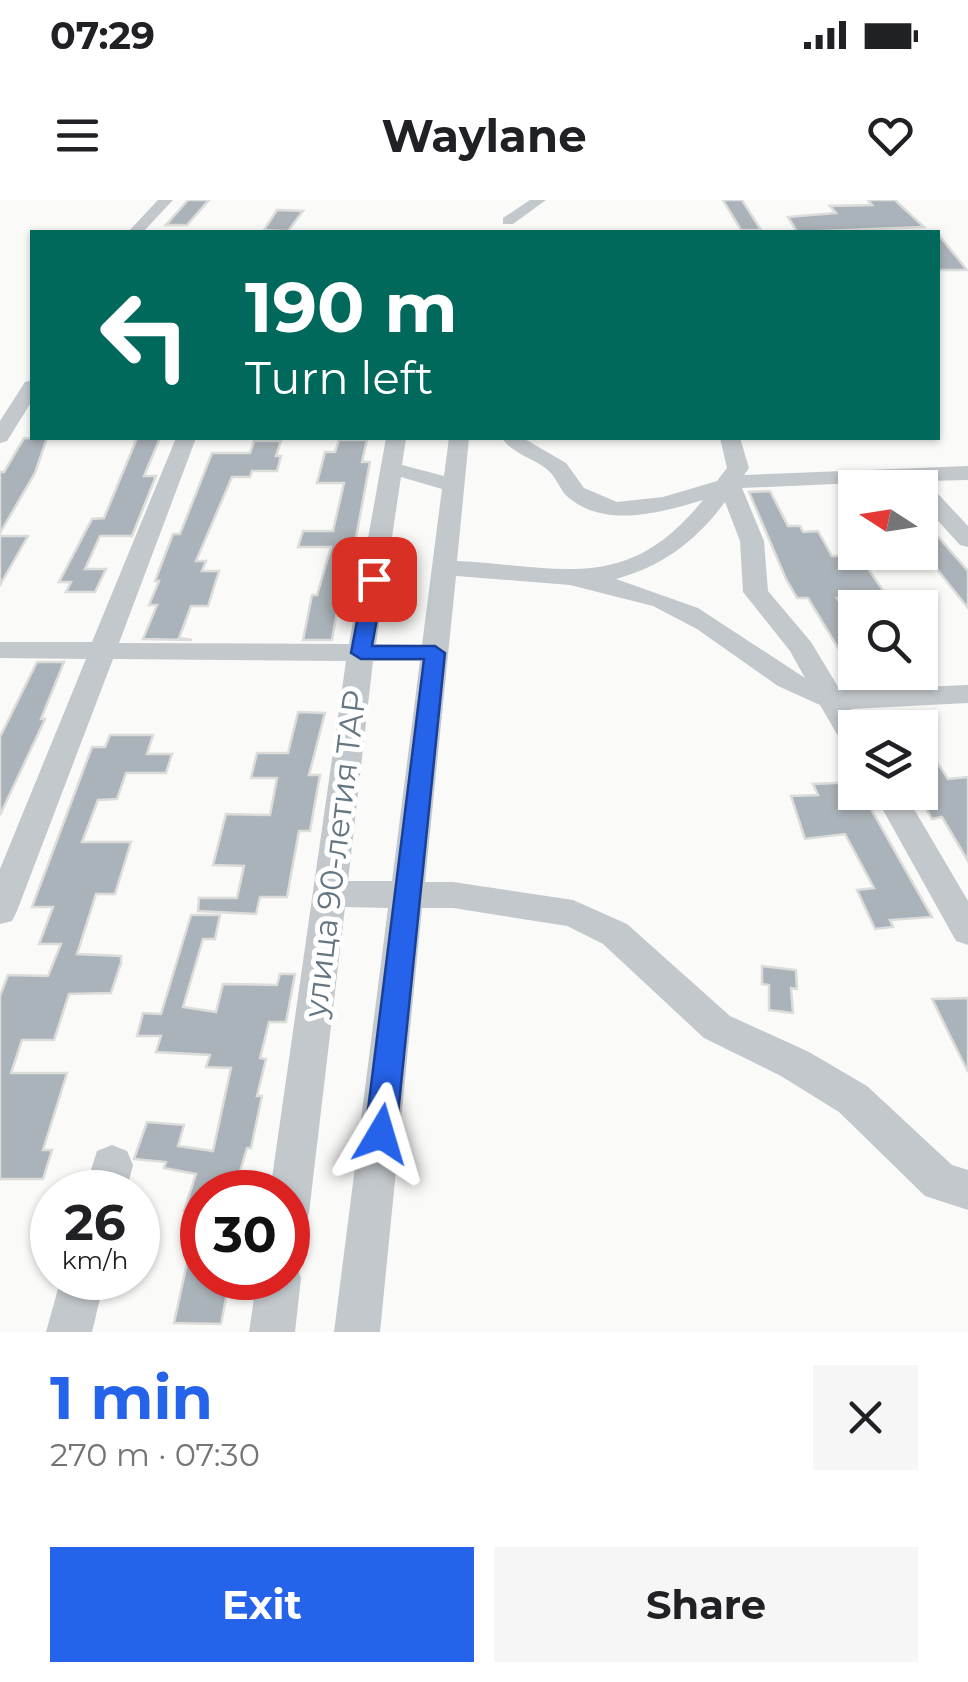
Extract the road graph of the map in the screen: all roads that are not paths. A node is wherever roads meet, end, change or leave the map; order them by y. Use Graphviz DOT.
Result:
graph roads {
  1 [pos="166,200"];
  2 [pos="503,200"];
  3 [pos="539,200"];
  4 [pos="508,227"];
  5 [pos="138,230"];
  6 [pos="30,389"];
  7 [pos="0,437"];
  8 [pos="185,440"];
  9 [pos="459,440"];
  10 [pos="514,440"];
  11 [pos="731,440"];
  12 [pos="395,454"];
  13 [pos="968,473"];
  14 [pos="938,474"];
  15 [pos="838,477"];
  16 [pos="728,482"];
  17 [pos="454,485"];
  18 [pos="938,507"];
  19 [pos="968,540"];
  20 [pos="444,568"];
  21 [pos="576,580"];
  22 [pos="0,650"];
  23 [pos="104,650"];
  24 [pos="361,653"];
  25 [pos="435,653"];
  26 [pos="968,694"];
  27 [pos="828,699"];
  28 [pos="838,715"];
  29 [pos="898,810"];
  30 [pos="330,894"];
  31 [pos="409,896"];
  32 [pos="0,911"];
  33 [pos="968,931"];
  34 [pos="294,1170"];
  35 [pos="968,1190"];
  36 [pos="77,1300"];
  37 [pos="276,1300"];
  38 [pos="68,1332"];
  39 [pos="272,1332"];
  40 [pos="357,1332"];
  1 -- 5 [label="street"];
  2 -- 4 [label="street"];
  3 -- 4 [label="street"];
  6 -- 7 [label="street"];
  8 -- 23 [label="street"];
  9 -- 17 [label="street"];
  10 -- 16 [label="street"];
  11 -- 16 [label="street"];
  12 -- 17 [label="street"];
  12 -- 24 [label="street, улица 90-летия ТАР"];
  13 -- 14 [label="street"];
  15 -- 16 [label="street"];
  16 -- 21 [label="street"];
  16 -- 27 [label="street"];
  17 -- 20 [label="street"];
  18 -- 19 [label="street"];
  20 -- 21 [label="street"];
  20 -- 25 [label="street"];
  21 -- 27 [label="street"];
  22 -- 23 [label="street"];
  23 -- 24 [label="street"];
  23 -- 32 [label="street"];
  24 -- 25 [label="street"];
  24 -- 30 [label="street, улица 90-летия ТАР"];
  25 -- 31 [label="street"];
  26 -- 27 [label="street"];
  27 -- 28 [label="street"];
  29 -- 33 [label="street"];
  30 -- 31 [label="street"];
  30 -- 34 [label="street, улица 90-летия ТАР"];
  31 -- 35 [label="street"];
  31 -- 40 [label="street"];
  36 -- 38 [label="street"];
  37 -- 39 [label="street"];
}
